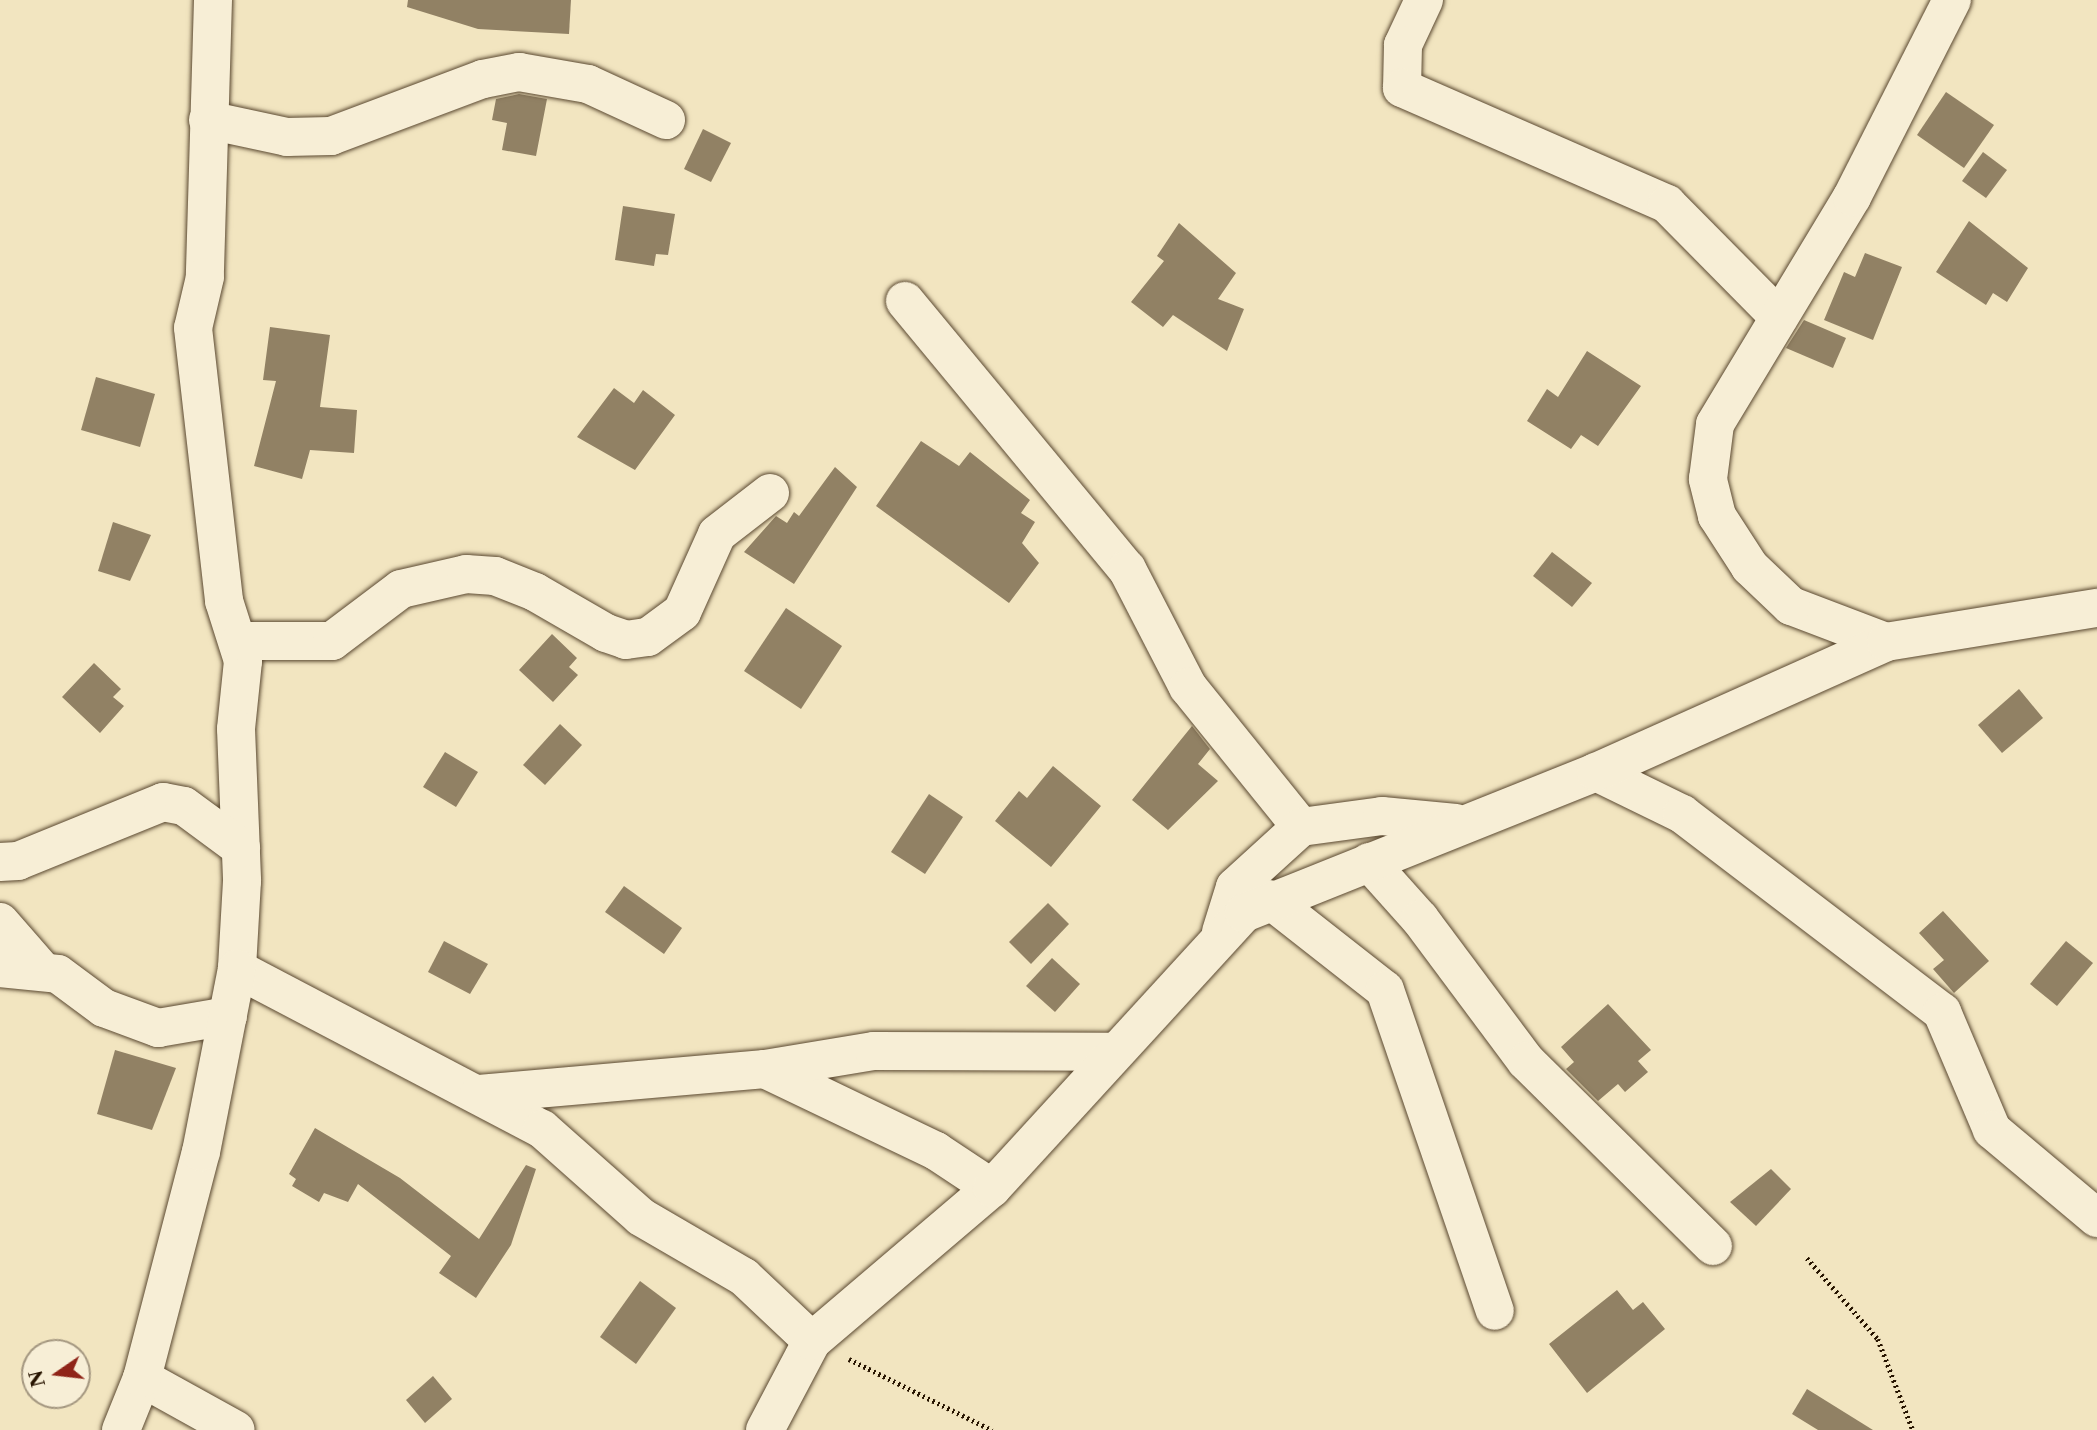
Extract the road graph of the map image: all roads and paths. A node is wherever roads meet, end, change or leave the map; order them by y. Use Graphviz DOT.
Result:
graph roads {
  1 [pos="212,0"];
  2 [pos="1424,0"];
  3 [pos="1952,0"];
  4 [pos="208,120"];
  5 [pos="666,120"];
  6 [pos="905,300"];
  7 [pos="1779,317"];
  8 [pos="770,493"];
  9 [pos="2097,608"];
  10 [pos="240,641"];
  11 [pos="1885,642"];
  12 [pos="1596,772"];
  13 [pos="1465,823"];
  14 [pos="1301,827"];
  15 [pos="241,848"];
  16 [pos="0,862"];
  17 [pos="1369,862"];
  18 [pos="1269,900"];
  19 [pos="0,922"];
  20 [pos="1221,932"];
  21 [pos="0,968"];
  22 [pos="41,969"];
  23 [pos="237,969"];
  24 [pos="228,1016"];
  25 [pos="1110,1052"];
  26 [pos="765,1069"];
  27 [pos="479,1094"];
  28 [pos="992,1188"];
  29 [pos="2097,1218"];
  30 [pos="1713,1246"];
  31 [pos="1807,1258"];
  32 [pos="1495,1311"];
  33 [pos="812,1341"];
  34 [pos="142,1378"];
  35 [pos="121,1430"];
  36 [pos="236,1430"];
  37 [pos="765,1430"];
  38 [pos="992,1430"];
  39 [pos="1913,1430"];
  1 -- 4 [label="street"];
  2 -- 7 [label="street"];
  3 -- 7 [label="street"];
  4 -- 5 [label="street"];
  4 -- 10 [label="street"];
  6 -- 14 [label="street"];
  7 -- 11 [label="street"];
  8 -- 10 [label="street"];
  9 -- 11 [label="street"];
  10 -- 15 [label="street"];
  11 -- 12 [label="street"];
  12 -- 13 [label="street"];
  12 -- 29 [label="street"];
  13 -- 14 [label="street"];
  13 -- 17 [label="street"];
  14 -- 20 [label="street"];
  15 -- 16 [label="street"];
  15 -- 23 [label="street"];
  17 -- 18 [label="street"];
  17 -- 30 [label="street"];
  18 -- 20 [label="street"];
  18 -- 32 [label="street"];
  19 -- 22 [label="street"];
  20 -- 25 [label="street"];
  21 -- 22 [label="street"];
  22 -- 24 [label="street"];
  23 -- 24 [label="street"];
  23 -- 27 [label="street"];
  24 -- 34 [label="street"];
  25 -- 26 [label="street"];
  25 -- 28 [label="street"];
  26 -- 27 [label="street"];
  26 -- 28 [label="street"];
  27 -- 33 [label="street"];
  28 -- 33 [label="street"];
  31 -- 39 [label="path"];
  33 -- 37 [label="street"];
  33 -- 38 [label="path"];
  34 -- 35 [label="street"];
  34 -- 36 [label="street"];
}
